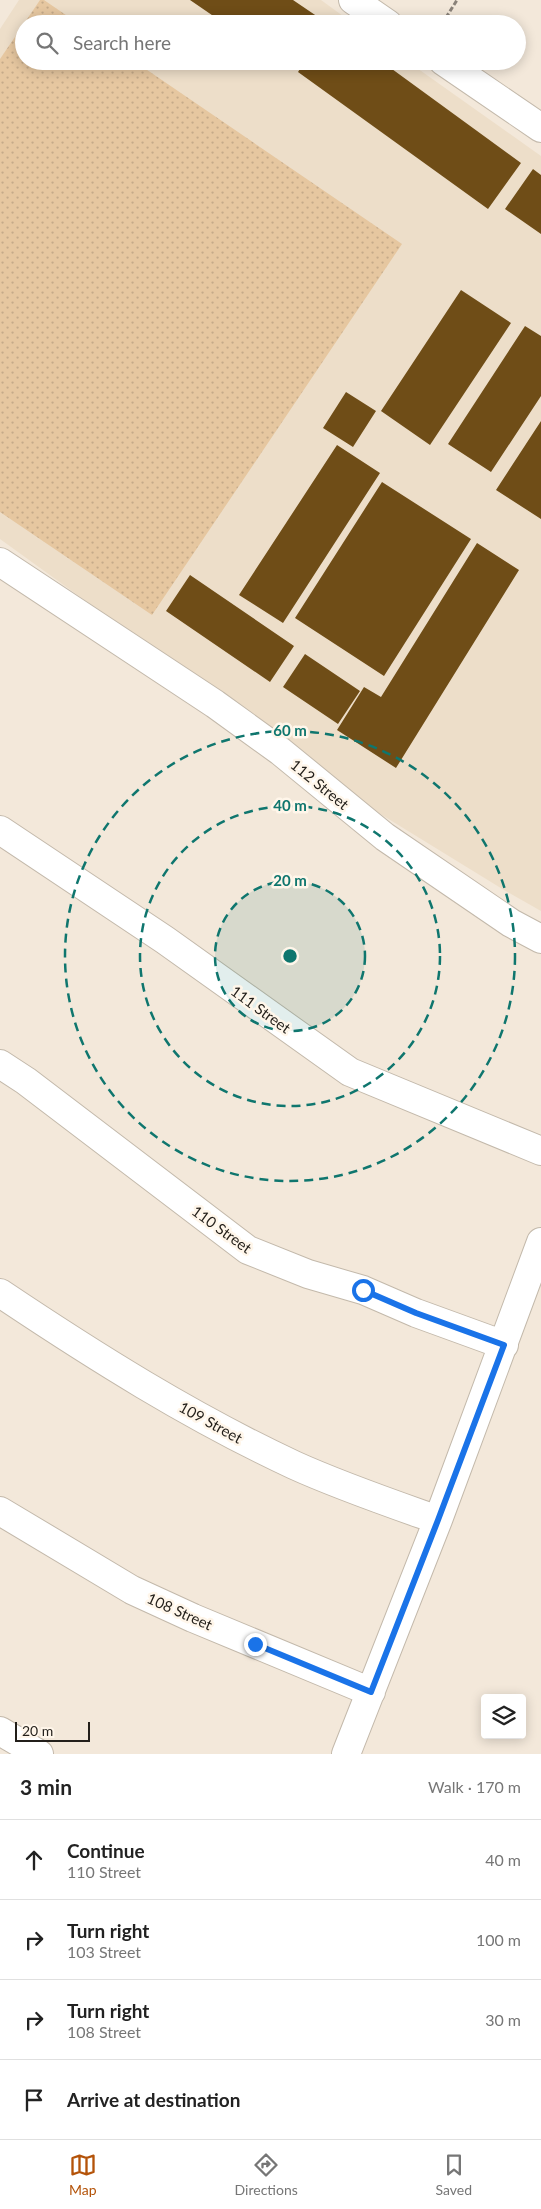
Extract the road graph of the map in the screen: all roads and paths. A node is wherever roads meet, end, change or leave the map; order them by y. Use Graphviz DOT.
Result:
graph roads {
  1 [pos="353,0"];
  2 [pos="457,0"];
  3 [pos="375,15"];
  4 [pos="448,15"];
  5 [pos="456,70"];
  6 [pos="541,128"];
  7 [pos="0,562"];
  8 [pos="0,830"];
  9 [pos="541,939"];
  10 [pos="0,1064"];
  11 [pos="541,1151"];
  12 [pos="541,1242"];
  13 [pos="0,1293"];
  14 [pos="504,1345"];
  15 [pos="0,1511"];
  16 [pos="438,1520"];
  17 [pos="371,1692"];
  18 [pos="0,1731"];
  19 [pos="39,1754"];
  20 [pos="346,1754"];
  1 -- 3 [label="street"];
  2 -- 4 [label="path"];
  5 -- 6 [label="street"];
  7 -- 9 [label="street, 112 Street"];
  8 -- 11 [label="street, 111 Street"];
  10 -- 14 [label="street, 110 Street"];
  12 -- 14 [label="street"];
  13 -- 16 [label="street, 109 Street"];
  14 -- 16 [label="street"];
  15 -- 17 [label="street, 108 Street"];
  16 -- 17 [label="street"];
  17 -- 20 [label="street"];
  18 -- 19 [label="street"];
}
